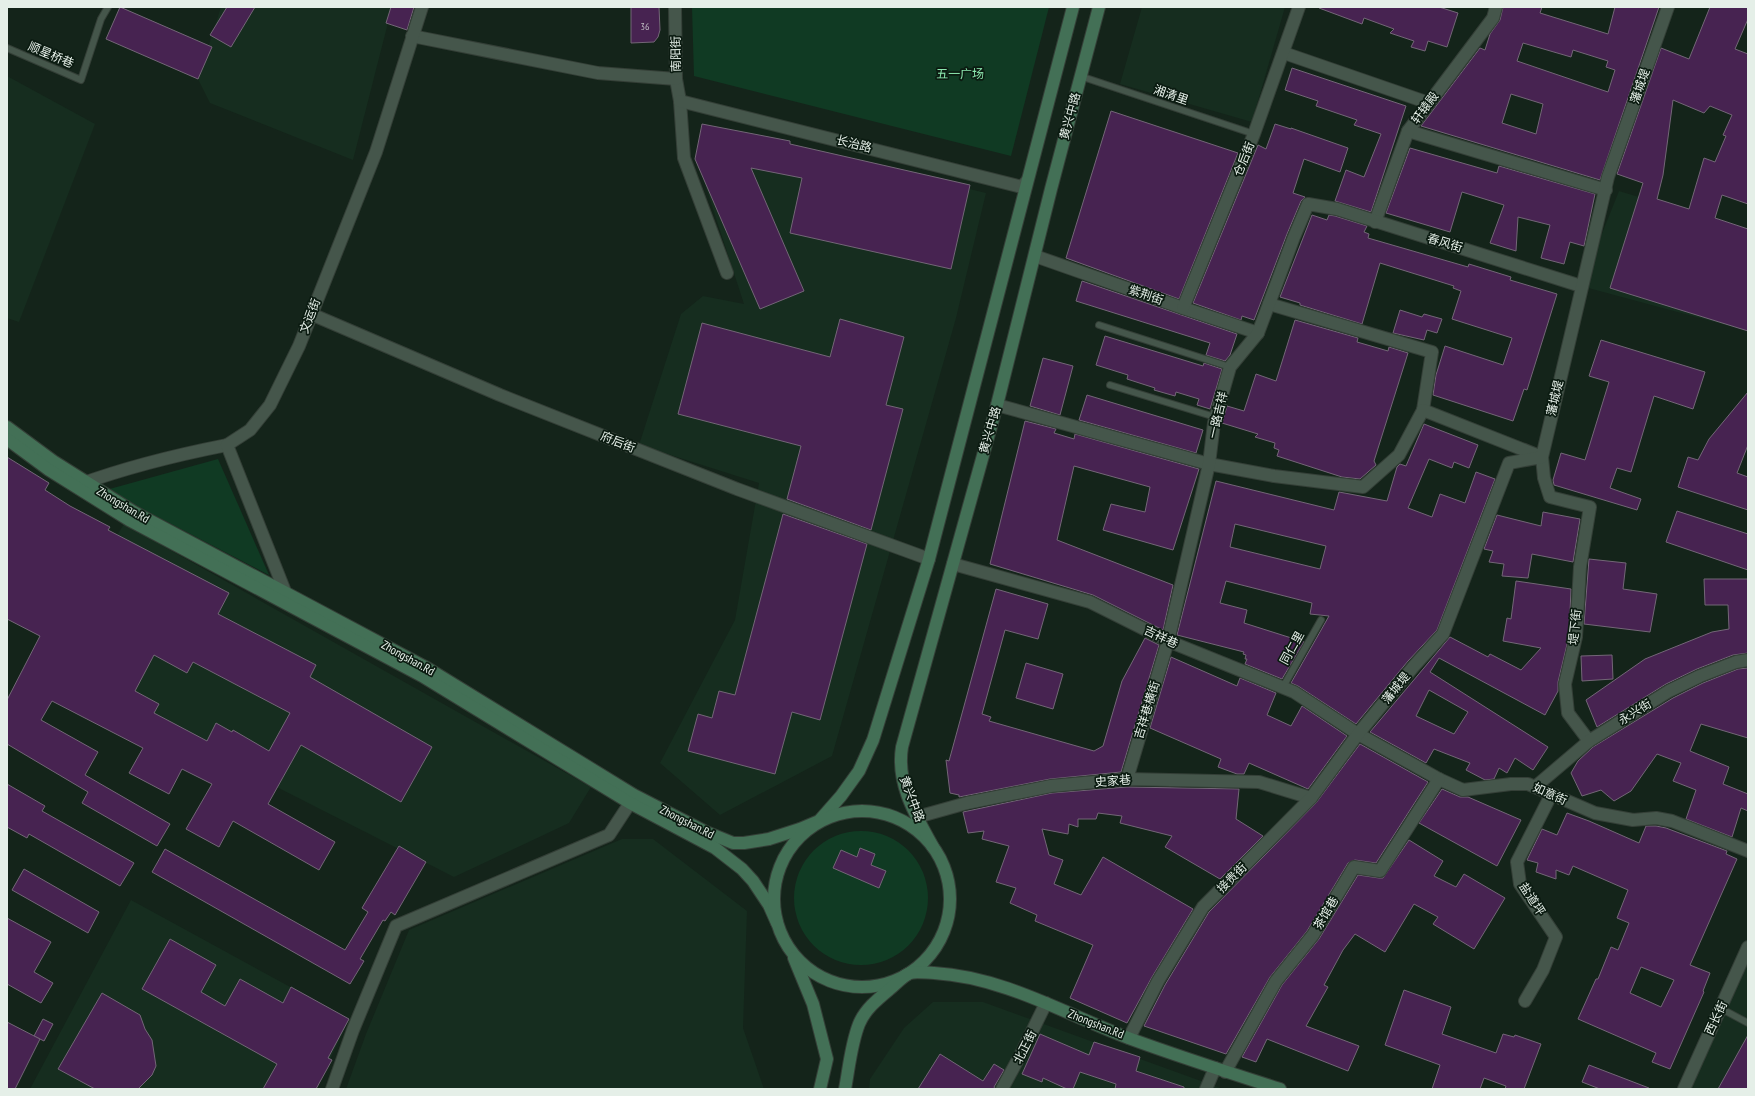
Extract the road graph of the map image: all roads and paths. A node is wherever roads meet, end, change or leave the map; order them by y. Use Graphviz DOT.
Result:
graph roads {
  1 [pos="108,7"];
  2 [pos="422,7"];
  3 [pos="675,7"];
  4 [pos="1073,7"];
  5 [pos="1099,7"];
  6 [pos="1298,7"];
  7 [pos="1496,7"];
  8 [pos="1668,7"];
  9 [pos="412,36"];
  10 [pos="7,48"];
  11 [pos="1284,53"];
  12 [pos="1080,76"];
  13 [pos="676,79"];
  14 [pos="680,101"];
  15 [pos="1429,103"];
  16 [pos="1408,131"];
  17 [pos="1254,134"];
  18 [pos="1026,182"];
  19 [pos="1606,190"];
  20 [pos="1308,204"];
  21 [pos="1375,222"];
  22 [pos="1035,256"];
  23 [pos="727,273"];
  24 [pos="1581,286"];
  25 [pos="1269,304"];
  26 [pos="1183,308"];
  27 [pos="311,314"];
  28 [pos="1099,325"];
  29 [pos="1258,333"];
  30 [pos="1230,367"];
  31 [pos="1110,385"];
  32 [pos="998,405"];
  33 [pos="1423,410"];
  34 [pos="1216,417"];
  35 [pos="7,427"];
  36 [pos="7,439"];
  37 [pos="227,445"];
  38 [pos="1542,457"];
  39 [pos="1209,464"];
  40 [pos="79,484"];
  41 [pos="929,558"];
  42 [pos="953,564"];
  43 [pos="285,592"];
  44 [pos="290,606"];
  45 [pos="1321,620"];
  46 [pos="1168,641"];
  47 [pos="1748,660"];
  48 [pos="1283,687"];
  49 [pos="1358,734"];
  50 [pos="1589,740"];
  51 [pos="1127,779"];
  52 [pos="1439,779"];
  53 [pos="1535,788"];
  54 [pos="1551,794"];
  55 [pos="1310,798"];
  56 [pos="630,803"];
  57 [pos="917,817"];
  58 [pos="819,821"];
  59 [pos="933,847"];
  60 [pos="1748,851"];
  61 [pos="777,923"];
  62 [pos="1748,947"];
  63 [pos="792,953"];
  64 [pos="910,973"];
  65 [pos="1525,1001"];
  66 [pos="1046,1003"];
  67 [pos="1720,1008"];
  68 [pos="1748,1023"];
  69 [pos="1129,1038"];
  70 [pos="1220,1070"];
  71 [pos="1005,1088"];
  72 [pos="332,1089"];
  73 [pos="820,1089"];
  74 [pos="846,1089"];
  75 [pos="1206,1089"];
  76 [pos="1280,1089"];
  77 [pos="1684,1089"];
  1 -- 10 [label="lane, 顺星桥巷"];
  2 -- 9 [label="street, 文运街"];
  3 -- 13 [label="street, 南阳街"];
  4 -- 18 [label="main road"];
  5 -- 12 [label="main road, 黄兴中路"];
  6 -- 11 [label="street, 仓后街"];
  7 -- 15 [label="street, 轩辕殿"];
  8 -- 19 [label="street, 藩城堤"];
  9 -- 13 [label="street"];
  9 -- 27 [label="street, 文运街"];
  11 -- 15 [label="street"];
  11 -- 17 [label="street, 仓后街"];
  12 -- 17 [label="lane, 湘清里"];
  12 -- 22 [label="main road, 黄兴中路"];
  13 -- 14 [label="street, 南阳街"];
  14 -- 18 [label="street, 长治路"];
  14 -- 23 [label="street, 南阳街"];
  15 -- 16 [label="street, 轩辕殿"];
  16 -- 19 [label="street"];
  16 -- 21 [label="street, 轩辕殿"];
  17 -- 26 [label="street, 仓后街"];
  18 -- 41 [label="main road"];
  19 -- 24 [label="street, 藩城堤"];
  20 -- 21 [label="street, 春风街"];
  20 -- 25 [label="street, 一路吉祥"];
  21 -- 24 [label="street, 春风街"];
  22 -- 26 [label="street, 紫荆街"];
  22 -- 32 [label="main road, 黄兴中路"];
  24 -- 38 [label="street, 藩城堤"];
  25 -- 29 [label="street, 一路吉祥"];
  25 -- 33 [label="street"];
  26 -- 29 [label="street, 紫荆街"];
  27 -- 37 [label="street, 文运街"];
  27 -- 41 [label="street, 府后街"];
  28 -- 30 [label="lane"];
  29 -- 30 [label="street, 一路吉祥"];
  30 -- 34 [label="street, 一路吉祥"];
  31 -- 34 [label="lane"];
  32 -- 39 [label="street"];
  32 -- 42 [label="main road, 黄兴中路"];
  33 -- 38 [label="street"];
  33 -- 39 [label="street"];
  34 -- 39 [label="street, 一路吉祥"];
  35 -- 40 [label="main road, Zhongshan.Rd"];
  36 -- 40 [label="main road, Zhongshan.Rd"];
  37 -- 40 [label="street"];
  37 -- 43 [label="street"];
  38 -- 49 [label="street, 藩城堤"];
  38 -- 50 [label="street, 堤下街"];
  39 -- 46 [label="street, 一路吉祥"];
  40 -- 43 [label="main road, Zhongshan.Rd"];
  40 -- 44 [label="main road, Zhongshan.Rd"];
  41 -- 58 [label="main road"];
  42 -- 46 [label="street, 吉祥巷"];
  42 -- 57 [label="main road, 黄兴中路"];
  43 -- 44 [label="street"];
  43 -- 58 [label="main road, Zhongshan.Rd"];
  44 -- 56 [label="main road, Zhongshan.Rd"];
  45 -- 48 [label="lane, 同仁里"];
  46 -- 48 [label="street, 吉祥巷"];
  46 -- 51 [label="street, 吉祥巷横街"];
  47 -- 50 [label="street, 永兴街"];
  48 -- 49 [label="street, 吉祥巷"];
  49 -- 52 [label="street, 如意街"];
  49 -- 55 [label="street, 接贵街"];
  50 -- 53 [label="street, 永兴街"];
  51 -- 55 [label="street, 史家巷"];
  51 -- 57 [label="street, 史家巷"];
  52 -- 53 [label="street, 如意街"];
  52 -- 70 [label="street, 茶馆巷"];
  53 -- 54 [label="street, 如意街"];
  54 -- 60 [label="street, 如意街"];
  54 -- 65 [label="street, 盐道坪"];
  55 -- 69 [label="street, 接贵街"];
  56 -- 61 [label="main road, Zhongshan.Rd"];
  56 -- 72 [label="street"];
  57 -- 59 [label="main road, 黄兴中路"];
  58 -- 59 [label="main road, Zhongshan.Rd"];
  58 -- 61 [label="main road"];
  59 -- 64 [label="main road, 黄兴中路"];
  61 -- 63 [label="main road"];
  62 -- 67 [label="street, 西长街"];
  63 -- 64 [label="main road"];
  63 -- 73 [label="main road"];
  64 -- 66 [label="main road, Zhongshan.Rd"];
  64 -- 74 [label="main road, 黄兴中路"];
  66 -- 69 [label="main road, Zhongshan.Rd"];
  66 -- 71 [label="street, 北正街"];
  67 -- 68 [label="lane"];
  67 -- 77 [label="street, 西长街"];
  69 -- 70 [label="main road, Zhongshan.Rd"];
  70 -- 75 [label="street"];
  70 -- 76 [label="main road, Zhongshan.Rd"];
}
